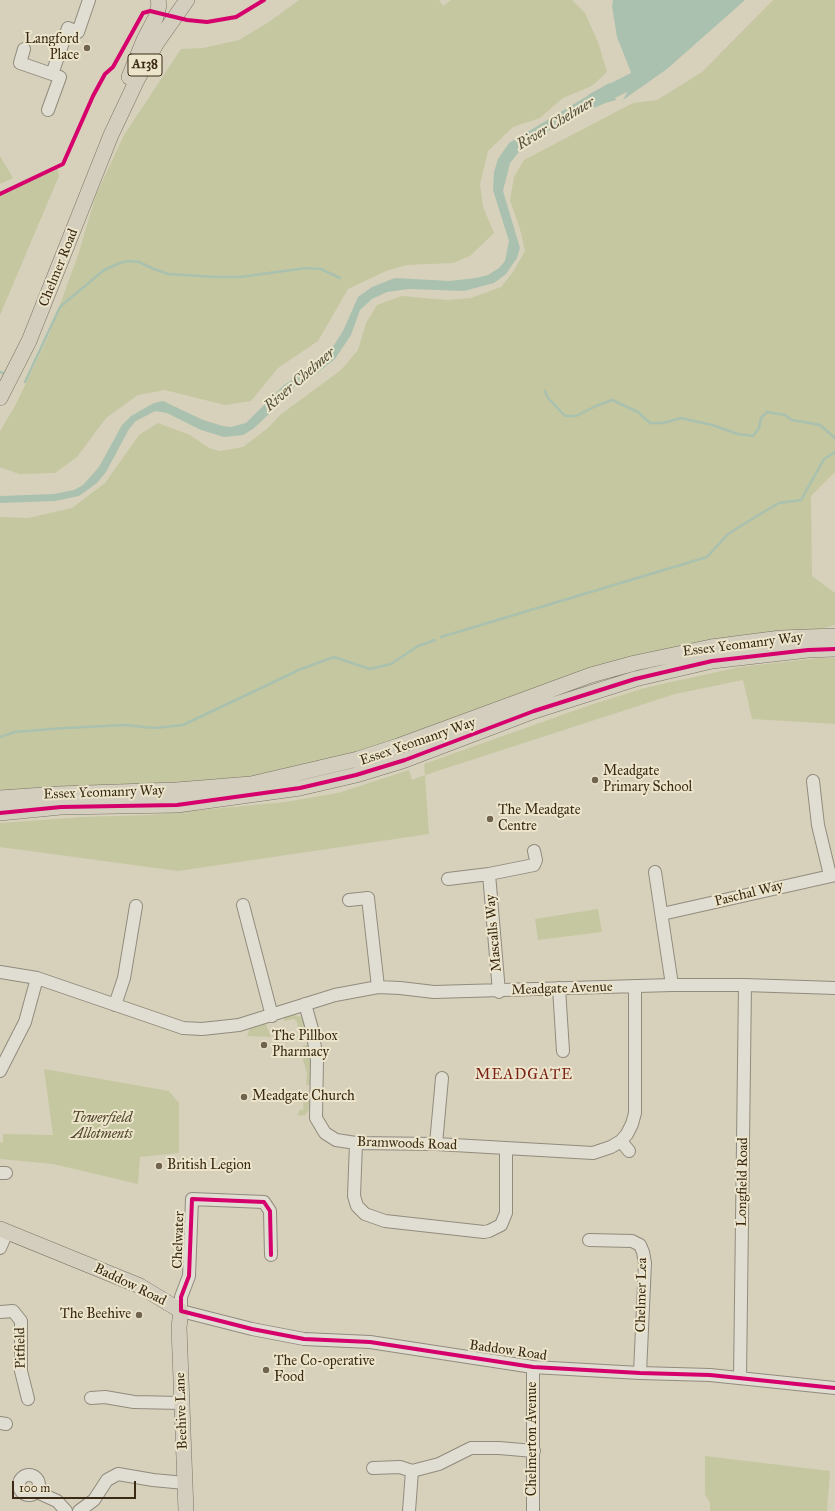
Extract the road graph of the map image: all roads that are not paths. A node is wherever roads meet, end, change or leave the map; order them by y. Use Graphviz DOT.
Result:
graph roads {
  1 [pos="88,0"];
  2 [pos="158,0"];
  3 [pos="166,0"];
  4 [pos="187,0"];
  5 [pos="24,49"];
  6 [pos="133,67"];
  7 [pos="52,74"];
  8 [pos="48,110"];
  9 [pos="111,135"];
  10 [pos="0,398"];
  11 [pos="835,636"];
  12 [pos="835,649"];
  13 [pos="813,781"];
  14 [pos="0,798"];
  15 [pos="0,813"];
  16 [pos="534,851"];
  17 [pos="489,874"];
  18 [pos="832,875"];
  19 [pos="658,877"];
  20 [pos="448,879"];
  21 [pos="349,900"];
  22 [pos="242,905"];
  23 [pos="136,906"];
  24 [pos="662,914"];
  25 [pos="0,972"];
  26 [pos="37,978"];
  27 [pos="745,985"];
  28 [pos="635,986"];
  29 [pos="672,986"];
  30 [pos="378,987"];
  31 [pos="559,988"];
  32 [pos="835,988"];
  33 [pos="499,992"];
  34 [pos="305,1004"];
  35 [pos="115,1005"];
  36 [pos="272,1016"];
  37 [pos="563,1051"];
  38 [pos="0,1070"];
  39 [pos="442,1078"];
  40 [pos="621,1141"];
  41 [pos="356,1143"];
  42 [pos="436,1144"];
  43 [pos="506,1148"];
  44 [pos="629,1151"];
  45 [pos="3,1230"];
  46 [pos="589,1240"];
  47 [pos="0,1248"];
  48 [pos="271,1255"];
  49 [pos="181,1311"];
  50 [pos="0,1312"];
  51 [pos="533,1367"];
  52 [pos="640,1373"];
  53 [pos="740,1378"];
  54 [pos="835,1388"];
  55 [pos="28,1398"];
  56 [pos="91,1398"];
  57 [pos="181,1403"];
  58 [pos="534,1451"];
  59 [pos="373,1468"];
  60 [pos="412,1471"];
  61 [pos="184,1483"];
  62 [pos="37,1492"];
  63 [pos="66,1511"];
  64 [pos="79,1511"];
  65 [pos="186,1511"];
  66 [pos="409,1511"];
  67 [pos="533,1511"];
  1 -- 7 [label="street"];
  2 -- 6 [label="main road, Chelmer Road / A138"];
  3 -- 6 [label="main road, Chelmer Road / A138"];
  4 -- 9 [label="main road, Chelmer Road / A138"];
  5 -- 7 [label="street"];
  6 -- 9 [label="main road, Chelmer Road / A138"];
  7 -- 8 [label="street"];
  9 -- 10 [label="main road, Chelmer Road / A138"];
  11 -- 14 [label="main road, Essex Yeomanry Way"];
  12 -- 15 [label="main road, Essex Yeomanry Way"];
  13 -- 18 [label="street"];
  16 -- 17 [label="street, Mascalls Way"];
  17 -- 20 [label="street, Mascalls Way"];
  17 -- 33 [label="street, Mascalls Way"];
  18 -- 24 [label="street, Paschal Way"];
  19 -- 24 [label="street"];
  21 -- 30 [label="street"];
  22 -- 36 [label="street"];
  23 -- 35 [label="street"];
  24 -- 29 [label="street"];
  25 -- 26 [label="street, Meadgate Avenue"];
  26 -- 35 [label="street, Meadgate Avenue"];
  26 -- 38 [label="street"];
  27 -- 29 [label="street, Meadgate Avenue"];
  27 -- 32 [label="street, Meadgate Avenue"];
  27 -- 53 [label="street, Longfield Road"];
  28 -- 29 [label="street, Meadgate Avenue"];
  28 -- 31 [label="street, Meadgate Avenue"];
  28 -- 40 [label="street"];
  30 -- 33 [label="street, Meadgate Avenue"];
  30 -- 34 [label="street, Meadgate Avenue"];
  31 -- 33 [label="street, Meadgate Avenue"];
  31 -- 37 [label="street"];
  34 -- 36 [label="street, Meadgate Avenue"];
  34 -- 41 [label="street, Bramwoods Road"];
  35 -- 36 [label="street, Meadgate Avenue"];
  39 -- 42 [label="street"];
  40 -- 43 [label="street, Bramwoods Road"];
  40 -- 44 [label="street"];
  41 -- 42 [label="street, Bramwoods Road"];
  41 -- 43 [label="street"];
  42 -- 43 [label="street, Bramwoods Road"];
  45 -- 47 [label="street"];
  45 -- 49 [label="main road, Baddow Road"];
  46 -- 52 [label="street, Chelmer Lea"];
  48 -- 49 [label="street, Chelwater"];
  49 -- 51 [label="street, Baddow Road"];
  49 -- 57 [label="main road, Beehive Lane"];
  50 -- 55 [label="street, Pitfield"];
  51 -- 52 [label="street, Baddow Road"];
  51 -- 58 [label="street, Chelmerton Avenue"];
  52 -- 53 [label="street, Baddow Road"];
  53 -- 54 [label="street, Baddow Road"];
  56 -- 57 [label="street"];
  57 -- 61 [label="main road, Beehive Lane"];
  58 -- 60 [label="street"];
  58 -- 67 [label="street, Chelmerton Avenue"];
  59 -- 60 [label="street"];
  60 -- 66 [label="street"];
  61 -- 64 [label="street"];
  61 -- 65 [label="main road, Beehive Lane"];
  62 -- 63 [label="street"];
}
